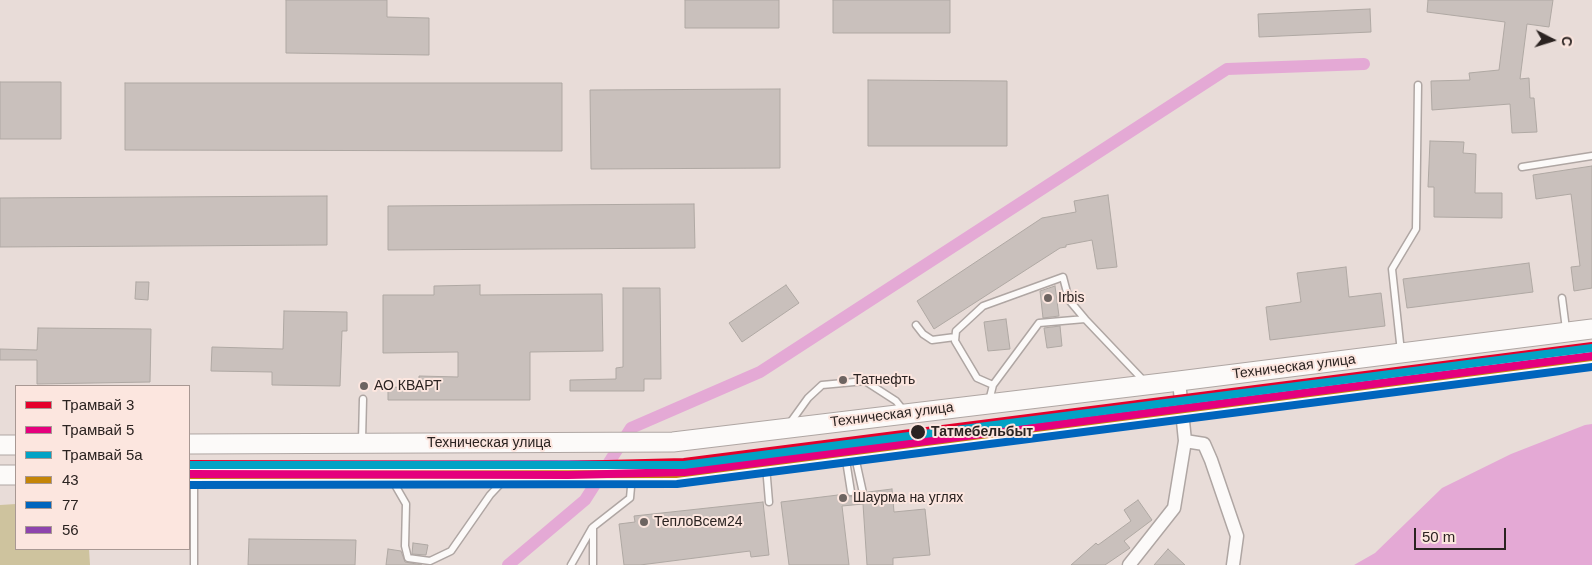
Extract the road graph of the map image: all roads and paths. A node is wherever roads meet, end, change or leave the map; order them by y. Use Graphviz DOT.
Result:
graph roads {
  1 [pos="1418,85"];
  2 [pos="1592,156"];
  3 [pos="1522,167"];
  4 [pos="1562,298"];
  5 [pos="1085,319"];
  6 [pos="916,325"];
  7 [pos="1592,329"];
  8 [pos="1566,332"];
  9 [pos="955,338"];
  10 [pos="1401,353"];
  11 [pos="1592,357"];
  12 [pos="1179,382"];
  13 [pos="1147,384"];
  14 [pos="993,385"];
  15 [pos="363,399"];
  16 [pos="988,404"];
  17 [pos="1182,411"];
  18 [pos="906,414"];
  19 [pos="786,428"];
  20 [pos="1185,441"];
  21 [pos="190,444"];
  22 [pos="362,444"];
  23 [pos="0,445"];
  24 [pos="15,445"];
  25 [pos="850,452"];
  26 [pos="765,463"];
  27 [pos="389,474"];
  28 [pos="510,474"];
  29 [pos="627,474"];
  30 [pos="0,475"];
  31 [pos="15,475"];
  32 [pos="191,475"];
  33 [pos="361,475"];
  34 [pos="852,492"];
  35 [pos="862,492"];
  36 [pos="769,502"];
  37 [pos="612,512"];
  38 [pos="612,521"];
  39 [pos="593,527"];
  40 [pos="194,565"];
  41 [pos="571,565"];
  42 [pos="593,565"];
  43 [pos="1129,565"];
  44 [pos="1234,565"];
  1 -- 10 [label="lane"];
  2 -- 3 [label="lane"];
  4 -- 8 [label="lane"];
  5 -- 9 [label="lane"];
  5 -- 13 [label="lane"];
  5 -- 14 [label="lane"];
  6 -- 9 [label="lane"];
  7 -- 8 [label="main road, Техническая улица"];
  8 -- 10 [label="main road, Техническая улица"];
  9 -- 14 [label="lane"];
  10 -- 12 [label="main road, Техническая улица"];
  11 -- 17 [label="main road, Техническая улица"];
  12 -- 13 [label="main road, Техническая улица"];
  12 -- 17 [label="street"];
  13 -- 16 [label="main road, Техническая улица"];
  14 -- 16 [label="lane"];
  15 -- 22 [label="lane"];
  16 -- 18 [label="main road, Техническая улица"];
  17 -- 20 [label="street"];
  17 -- 25 [label="main road, Техническая улица"];
  18 -- 19 [label="main road, Техническая улица"];
  18 -- 19 [label="lane"];
  19 -- 22 [label="main road, Техническая улица"];
  20 -- 43 [label="street"];
  20 -- 44 [label="street"];
  21 -- 22 [label="main road, Техническая улица"];
  22 -- 33 [label="main road"];
  23 -- 24 [label="main road"];
  25 -- 26 [label="main road, Техническая улица"];
  25 -- 34 [label="lane"];
  25 -- 35 [label="lane"];
  26 -- 29 [label="main road, Техническая улица"];
  26 -- 36 [label="lane"];
  27 -- 28 [label="main road, Техническая улица"];
  27 -- 28 [label="lane"];
  27 -- 33 [label="main road, Техническая улица"];
  28 -- 29 [label="main road, Техническая улица"];
  29 -- 37 [label="lane"];
  30 -- 31 [label="main road"];
  32 -- 33 [label="main road, Техническая улица"];
  32 -- 40 [label="lane"];
  37 -- 38 [label="lane"];
  37 -- 39 [label="lane"];
  39 -- 41 [label="lane"];
  39 -- 42 [label="lane"];
}
